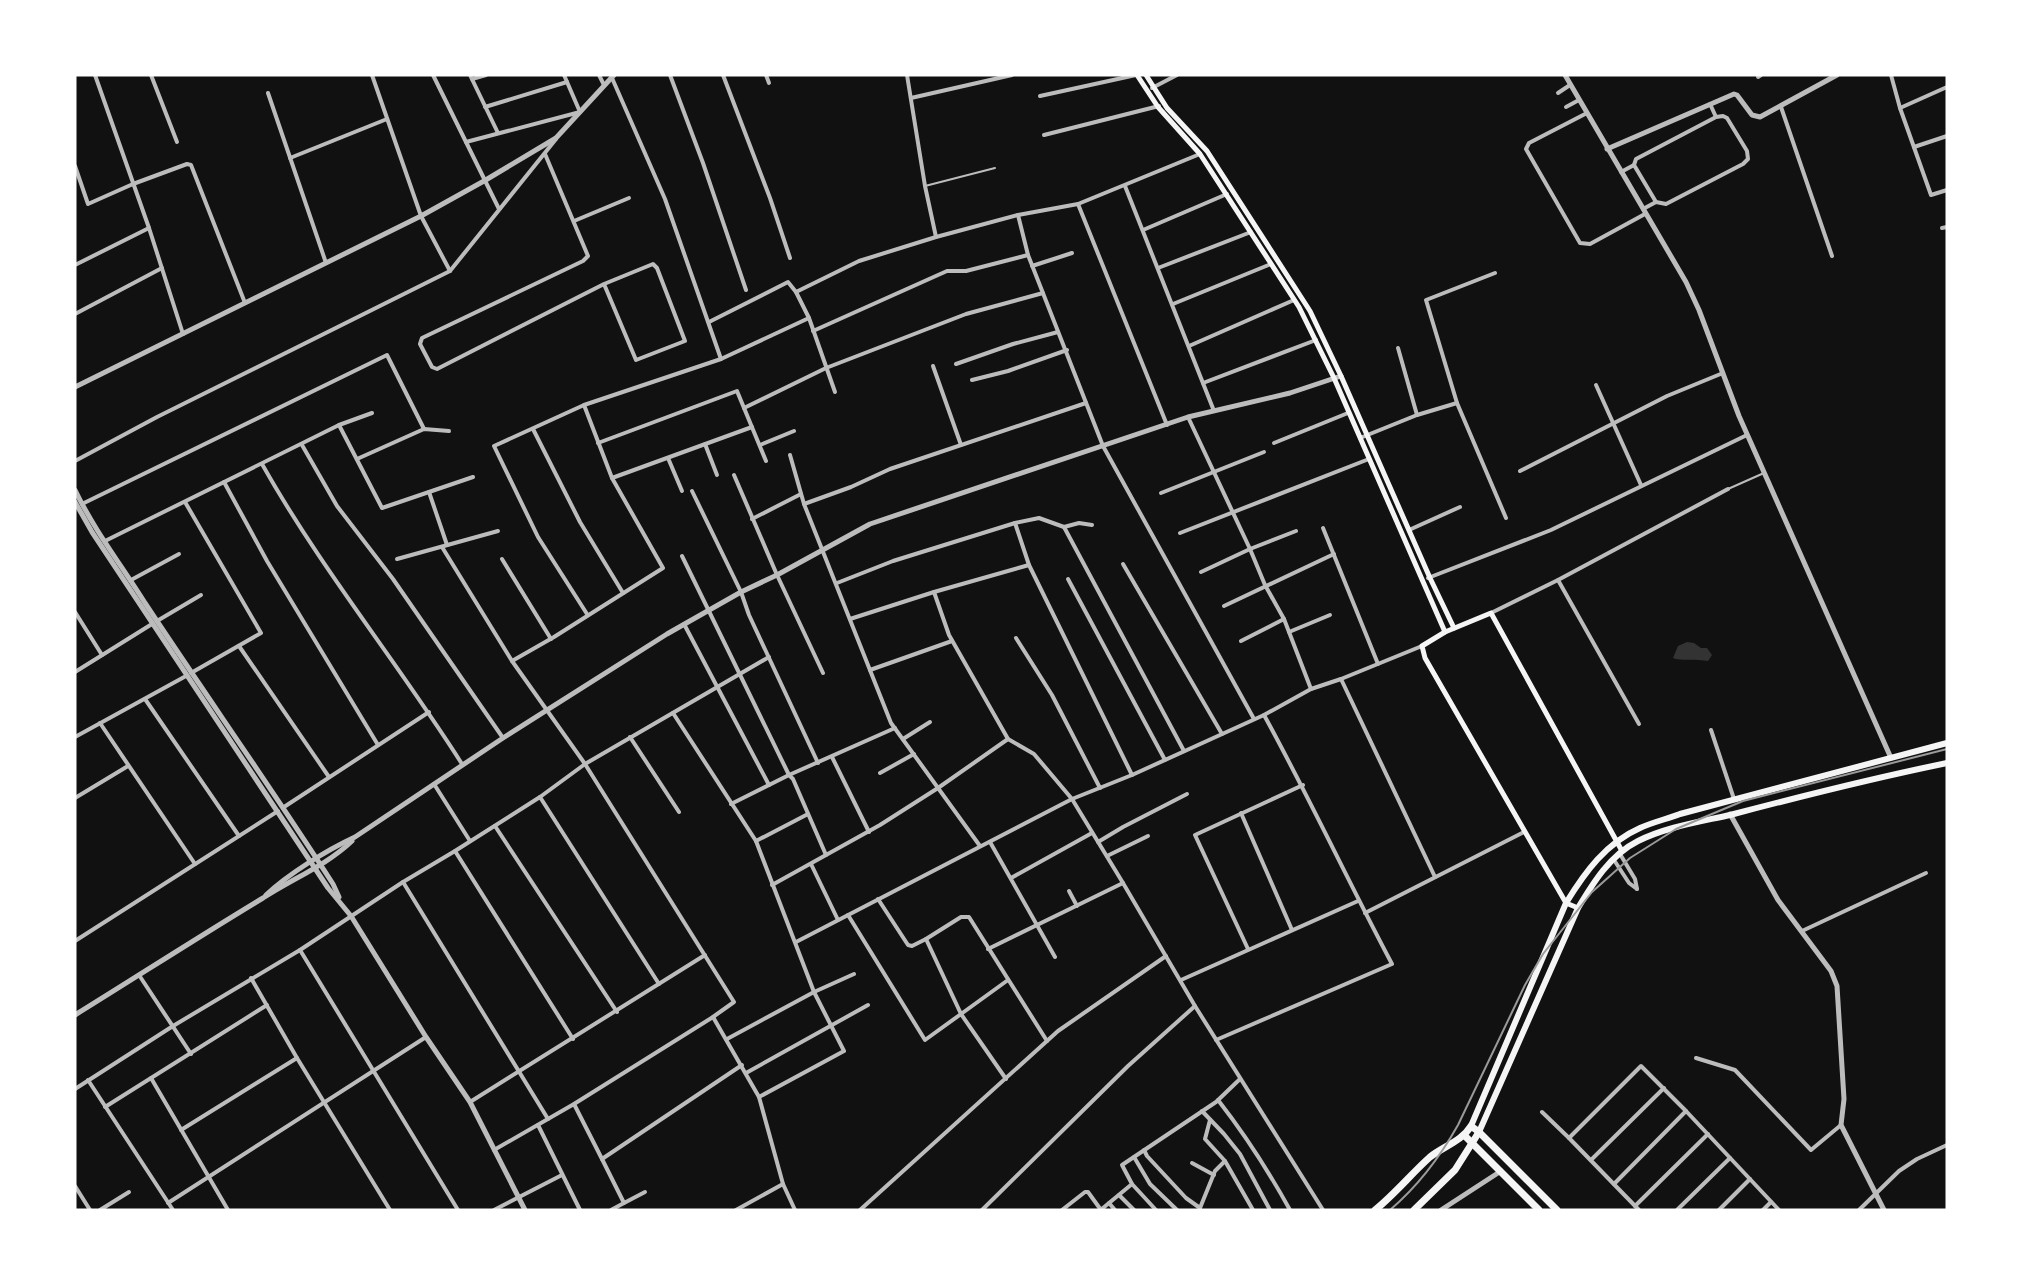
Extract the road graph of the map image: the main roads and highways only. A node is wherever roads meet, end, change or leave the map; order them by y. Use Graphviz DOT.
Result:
graph roads {
  1 [pos="1136,75"];
  2 [pos="1146,75"];
  3 [pos="1454,628"];
  4 [pos="1446,632"];
  5 [pos="1947,743"];
  6 [pos="1947,763"];
  7 [pos="1617,842"];
  8 [pos="1621,853"];
  9 [pos="1566,903"];
  10 [pos="1578,908"];
  11 [pos="1471,1126"];
  12 [pos="1479,1132"];
  13 [pos="1465,1136"];
  14 [pos="1473,1143"];
  15 [pos="1375,1210"];
  16 [pos="1414,1210"];
  17 [pos="1539,1210"];
  18 [pos="1557,1210"];
  1 -- 4 [label="main road"];
  2 -- 3 [label="main road"];
  3 -- 4 [label="main road"];
  3 -- 7 [label="main road"];
  4 -- 9 [label="main road"];
  5 -- 7 [label="main road"];
  6 -- 8 [label="main road"];
  7 -- 8 [label="main road"];
  7 -- 9 [label="main road"];
  8 -- 10 [label="main road"];
  9 -- 10 [label="main road"];
  9 -- 11 [label="main road"];
  10 -- 12 [label="main road"];
  11 -- 12 [label="highway"];
  11 -- 13 [label="highway"];
  12 -- 14 [label="highway"];
  12 -- 18 [label="highway"];
  13 -- 14 [label="highway"];
  13 -- 15 [label="highway"];
  14 -- 16 [label="highway"];
  14 -- 17 [label="highway"];
}
